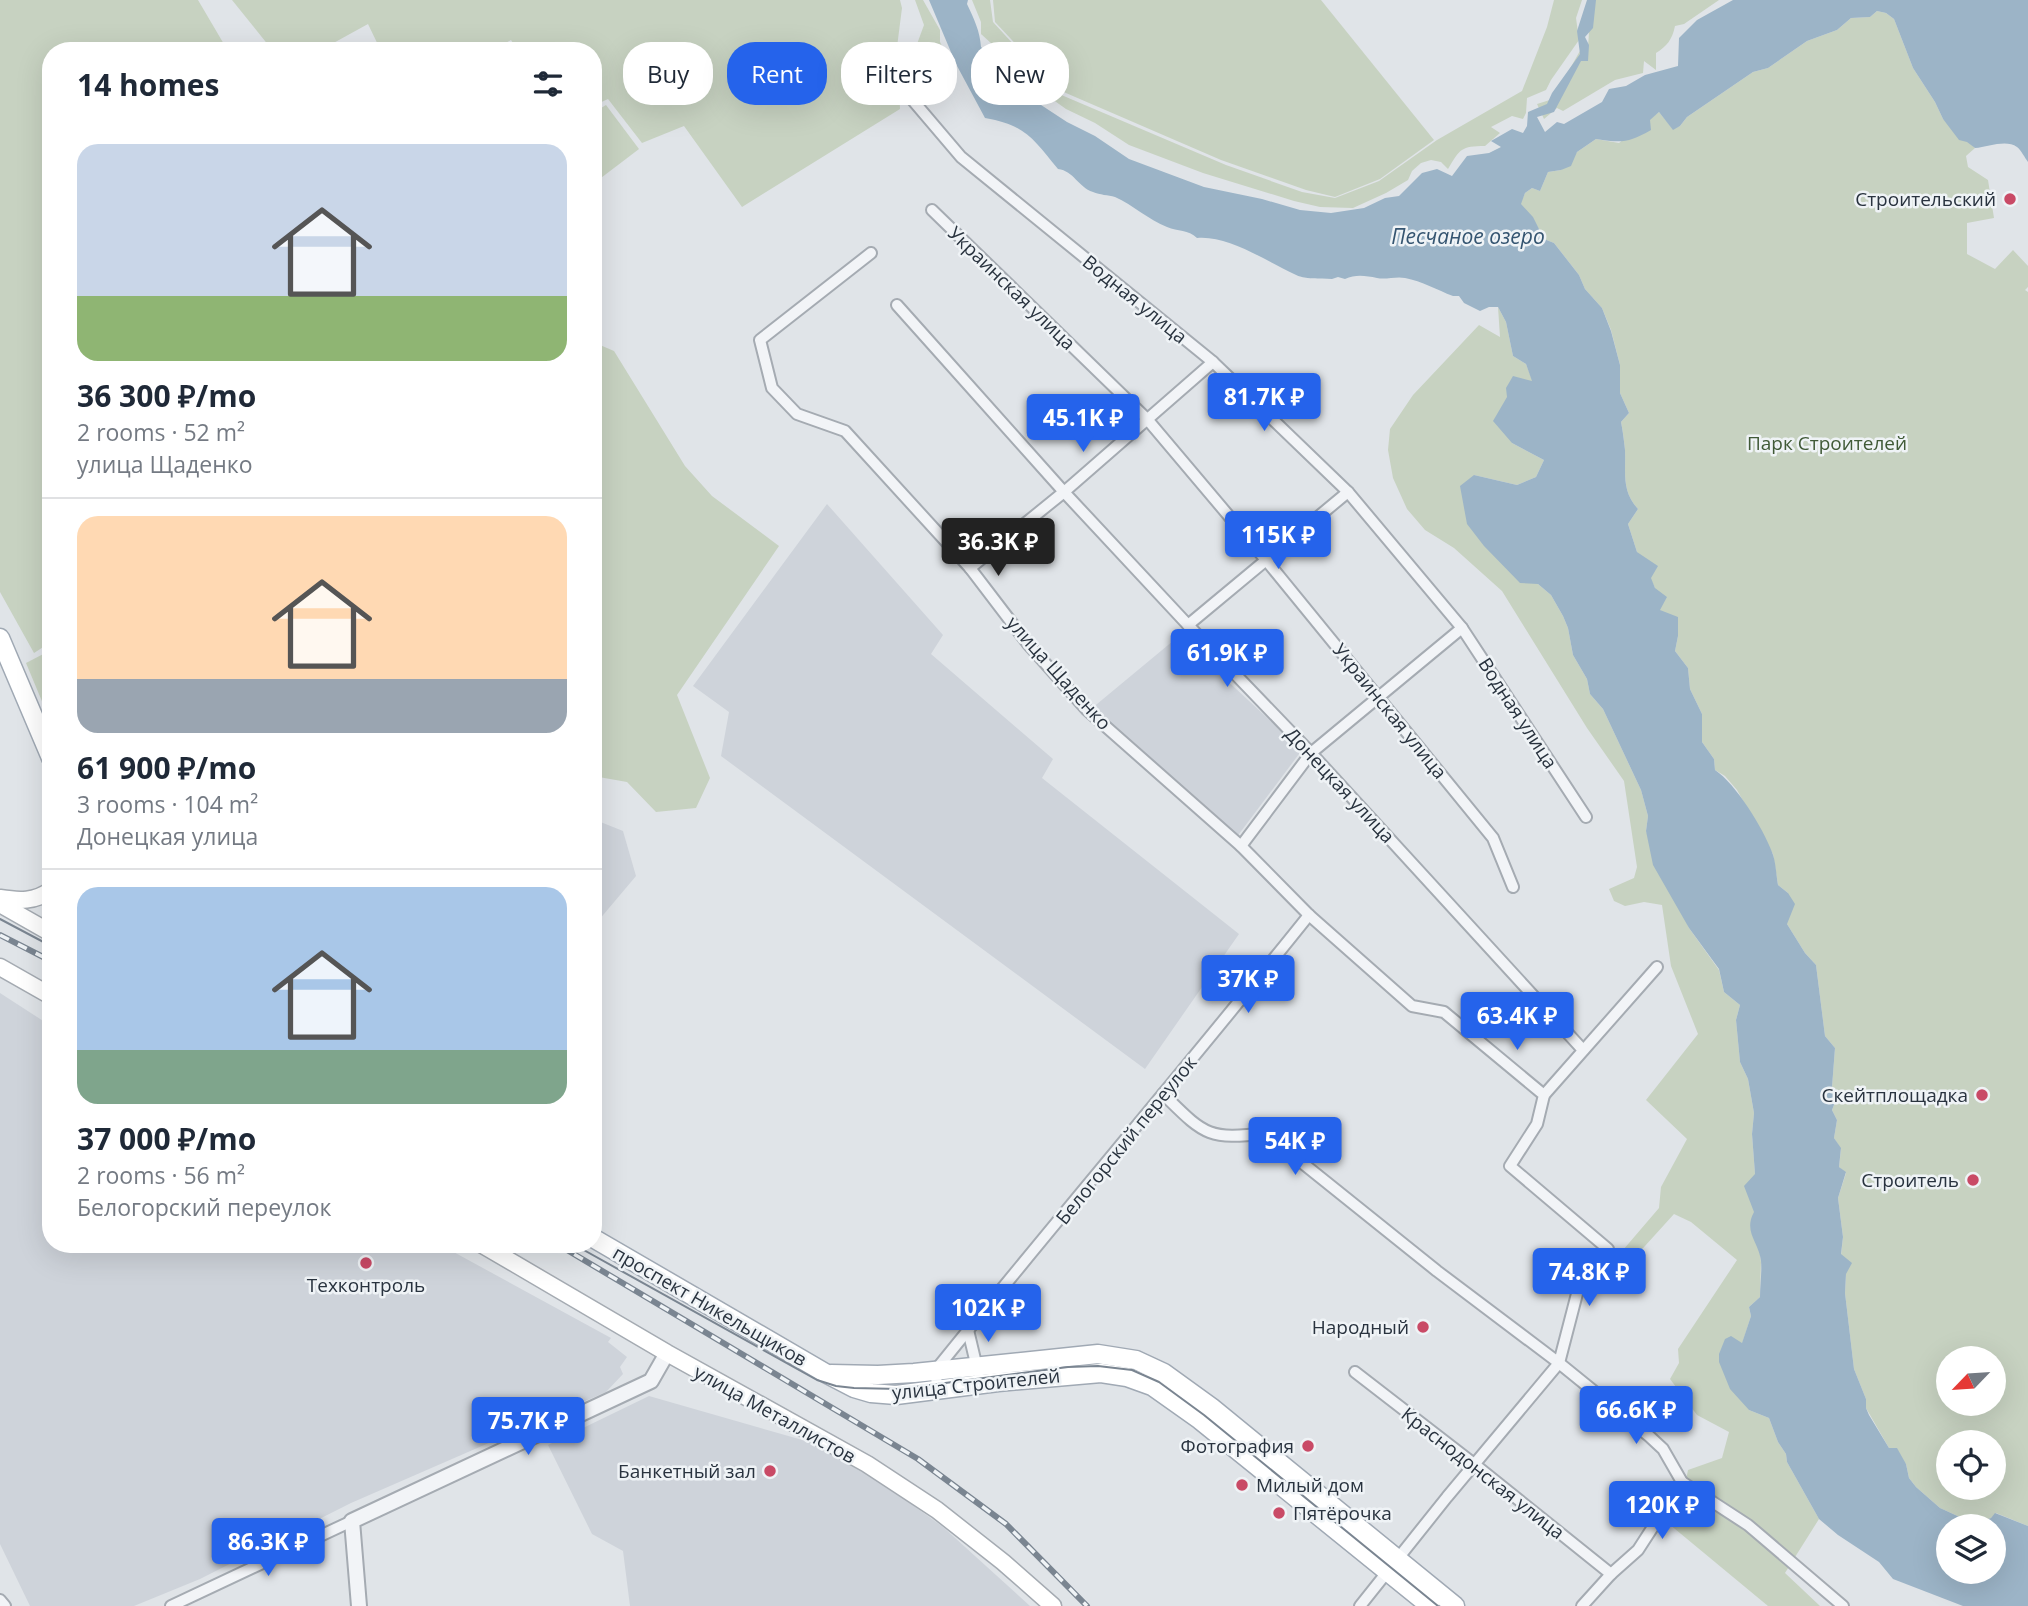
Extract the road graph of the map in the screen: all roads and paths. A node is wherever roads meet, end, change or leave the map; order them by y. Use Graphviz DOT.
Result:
graph roads {
  1 [pos="917,105"];
  2 [pos="932,210"];
  3 [pos="871,253"];
  4 [pos="897,305"];
  5 [pos="1213,362"];
  6 [pos="1147,419"];
  7 [pos="1064,492"];
  8 [pos="1349,492"];
  9 [pos="1266,560"];
  10 [pos="970,568"];
  11 [pos="1188,625"];
  12 [pos="1462,628"];
  13 [pos="0,638"];
  14 [pos="1378,696"];
  15 [pos="42,737"];
  16 [pos="1311,753"];
  17 [pos="1586,817"];
  18 [pos="1241,846"];
  19 [pos="1513,887"];
  20 [pos="42,896"];
  21 [pos="0,898"];
  22 [pos="0,904"];
  23 [pos="1309,915"];
  24 [pos="42,925"];
  25 [pos="0,967"];
  26 [pos="1657,967"];
  27 [pos="42,991"];
  28 [pos="1583,1050"];
  29 [pos="1163,1094"];
  30 [pos="1544,1096"];
  31 [pos="602,1243"];
  32 [pos="496,1253"];
  33 [pos="968,1330"];
  34 [pos="667,1353"];
  35 [pos="1559,1363"];
  36 [pos="935,1371"];
  37 [pos="1355,1372"];
  38 [pos="914,1373"];
  39 [pos="996,1373"];
  40 [pos="827,1374"];
  41 [pos="938,1390"];
  42 [pos="917,1393"];
  43 [pos="1474,1464"];
  44 [pos="1682,1482"];
  45 [pos="352,1521"];
  46 [pos="1393,1565"];
  47 [pos="1611,1574"];
  48 [pos="0,1600"];
  49 [pos="5,1606"];
  50 [pos="171,1606"];
  51 [pos="359,1606"];
  52 [pos="1052,1606"];
  53 [pos="1360,1606"];
  54 [pos="1430,1606"];
  55 [pos="1455,1606"];
  56 [pos="1582,1606"];
  57 [pos="1843,1606"];
  1 -- 5 [label="street, Водная улица"];
  2 -- 6 [label="street, Украинская улица"];
  3 -- 10 [label="street, улица Щаденко"];
  4 -- 7 [label="street, Донецкая улица"];
  5 -- 6 [label="street"];
  5 -- 8 [label="street, Водная улица"];
  6 -- 7 [label="street"];
  6 -- 9 [label="street, Украинская улица"];
  7 -- 10 [label="street"];
  7 -- 11 [label="street, Донецкая улица"];
  8 -- 9 [label="street"];
  8 -- 12 [label="street, Водная улица"];
  9 -- 11 [label="street"];
  9 -- 14 [label="street, Украинская улица"];
  10 -- 18 [label="street, улица Щаденко"];
  11 -- 16 [label="street, Донецкая улица"];
  12 -- 14 [label="street"];
  12 -- 17 [label="street, Водная улица"];
  13 -- 15 [label="main road"];
  14 -- 16 [label="street"];
  14 -- 19 [label="street, Украинская улица"];
  16 -- 18 [label="street"];
  16 -- 28 [label="street, Донецкая улица"];
  18 -- 23 [label="street, улица Щаденко"];
  20 -- 21 [label="main road"];
  22 -- 24 [label="main road"];
  23 -- 29 [label="street, Белогорский переулок"];
  23 -- 30 [label="street, улица Щаденко"];
  25 -- 27 [label="main road"];
  26 -- 28 [label="street"];
  28 -- 30 [label="street"];
  29 -- 33 [label="street, Белогорский переулок"];
  29 -- 35 [label="street"];
  30 -- 35 [label="street"];
  31 -- 40 [label="main road, проспект Никельщиков"];
  32 -- 34 [label="main road, улица Металлистов"];
  33 -- 36 [label="street, Белогорский переулок"];
  33 -- 39 [label="street"];
  34 -- 45 [label="street"];
  34 -- 52 [label="main road, улица Металлистов"];
  35 -- 43 [label="street"];
  35 -- 44 [label="street"];
  36 -- 38 [label="main road, улица Строителей"];
  36 -- 39 [label="main road, улица Строителей"];
  36 -- 41 [label="street"];
  37 -- 43 [label="street, Краснодонская улица"];
  38 -- 40 [label="main road, улица Строителей"];
  38 -- 42 [label="street"];
  39 -- 41 [label="main road, улица Строителей"];
  39 -- 46 [label="main road, улица Строителей"];
  40 -- 42 [label="main road, улица Строителей"];
  41 -- 42 [label="main road, улица Строителей"];
  43 -- 46 [label="street"];
  43 -- 47 [label="street, Краснодонская улица"];
  44 -- 47 [label="street"];
  44 -- 57 [label="street"];
  45 -- 50 [label="street"];
  45 -- 51 [label="street"];
  46 -- 53 [label="street"];
  46 -- 54 [label="main road, улица Строителей"];
  46 -- 55 [label="main road, улица Строителей"];
  47 -- 56 [label="street"];
  48 -- 49 [label="street"];
}
